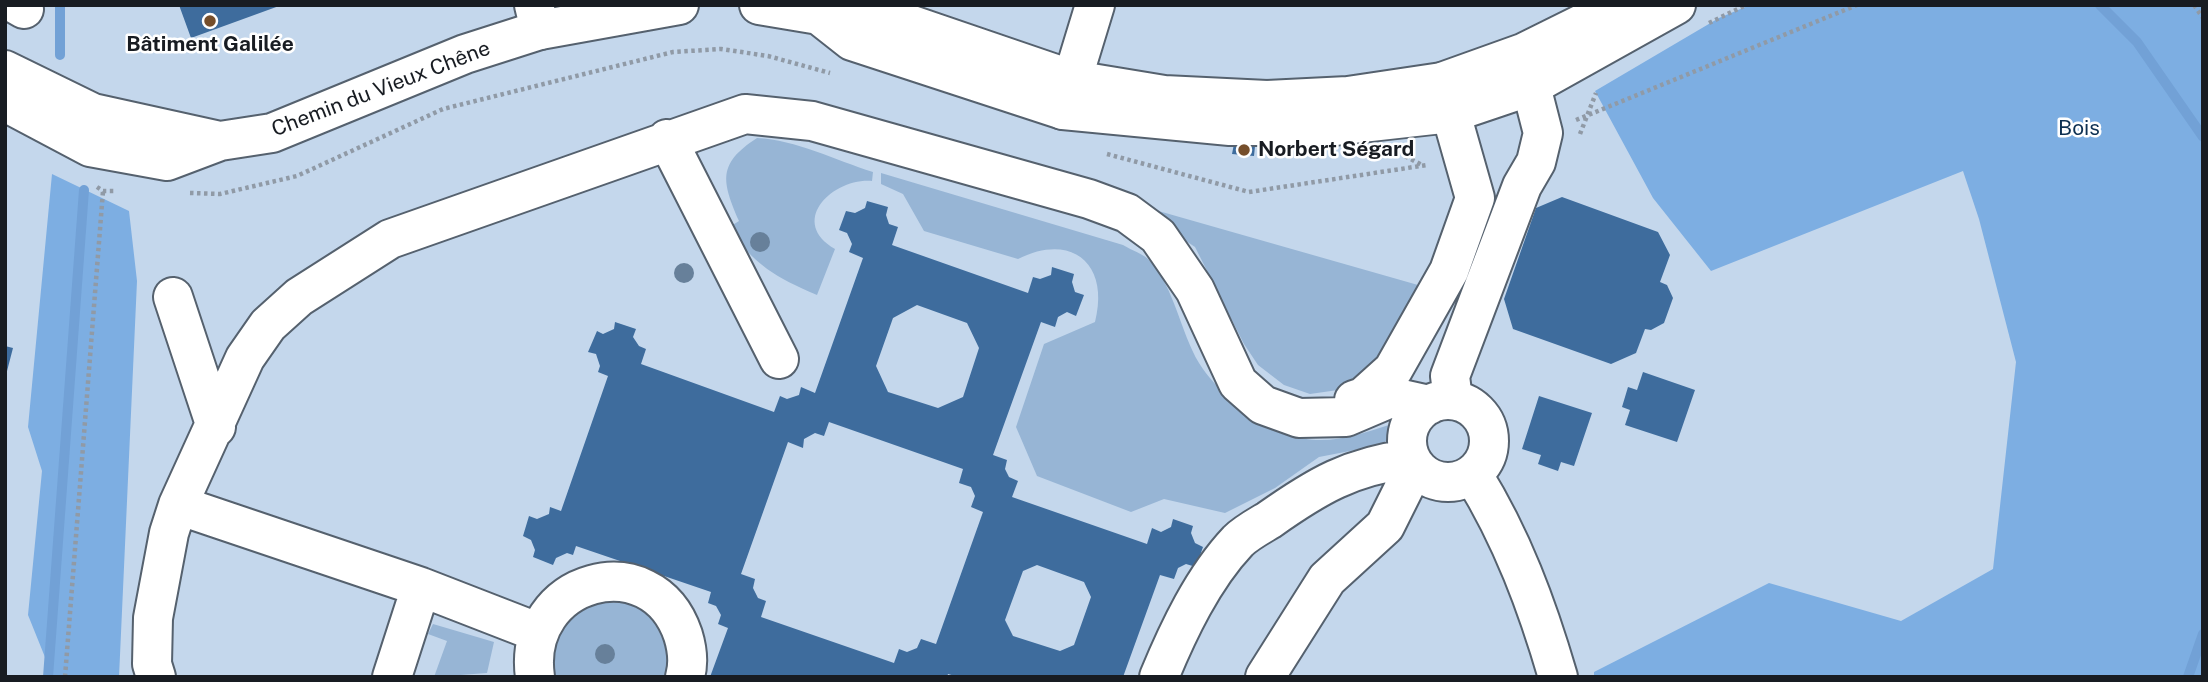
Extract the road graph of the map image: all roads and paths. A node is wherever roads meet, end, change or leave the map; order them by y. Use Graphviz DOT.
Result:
graph roads {
  1 [pos="679,5"];
  2 [pos="759,5"];
  3 [pos="1096,5"];
  4 [pos="1620,5"];
  5 [pos="2194,5"];
  6 [pos="1670,7"];
  7 [pos="537,17"];
  8 [pos="2203,18"];
  9 [pos="5,70"];
  10 [pos="1527,70"];
  11 [pos="1068,95"];
  12 [pos="1446,97"];
  13 [pos="5,102"];
  14 [pos="667,139"];
  15 [pos="220,141"];
  16 [pos="1522,186"];
  17 [pos="103,191"];
  18 [pos="1475,198"];
  19 [pos="173,297"];
  20 [pos="1214,326"];
  21 [pos="779,359"];
  22 [pos="1425,401"];
  23 [pos="216,427"];
  24 [pos="1413,462"];
  25 [pos="1473,475"];
  26 [pos="178,505"];
  27 [pos="421,587"];
  28 [pos="537,632"];
  29 [pos="65,677"];
  30 [pos="156,677"];
  31 [pos="391,677"];
  32 [pos="535,677"];
  33 [pos="685,677"];
  34 [pos="1160,677"];
  35 [pos="1265,677"];
  36 [pos="1558,677"];
  1 -- 7 [label="main road, Chemin du Vieux Chêne"];
  2 -- 11 [label="main road"];
  3 -- 11 [label="main road"];
  4 -- 10 [label="main road"];
  5 -- 8 [label="path"];
  6 -- 10 [label="main road"];
  7 -- 15 [label="main road, Chemin du Vieux Chêne"];
  9 -- 15 [label="main road, Chemin du Vieux Chêne"];
  10 -- 12 [label="main road"];
  10 -- 16 [label="main road"];
  11 -- 12 [label="main road"];
  12 -- 18 [label="main road"];
  13 -- 15 [label="main road, Chemin du Vieux Chêne"];
  14 -- 20 [label="main road"];
  14 -- 21 [label="main road"];
  14 -- 23 [label="main road"];
  16 -- 18 [label="main road"];
  16 -- 22 [label="main road"];
  17 -- 29 [label="path"];
  18 -- 20 [label="main road"];
  18 -- 22 [label="main road"];
  19 -- 23 [label="main road"];
  20 -- 22 [label="main road"];
  22 -- 24 [label="main road"];
  22 -- 25 [label="main road"];
  23 -- 26 [label="main road"];
  24 -- 25 [label="main road"];
  24 -- 34 [label="main road"];
  24 -- 35 [label="main road"];
  25 -- 36 [label="main road"];
  26 -- 27 [label="main road"];
  26 -- 30 [label="main road"];
  27 -- 28 [label="main road"];
  27 -- 31 [label="main road"];
  28 -- 32 [label="main road"];
  28 -- 33 [label="main road"];
}
